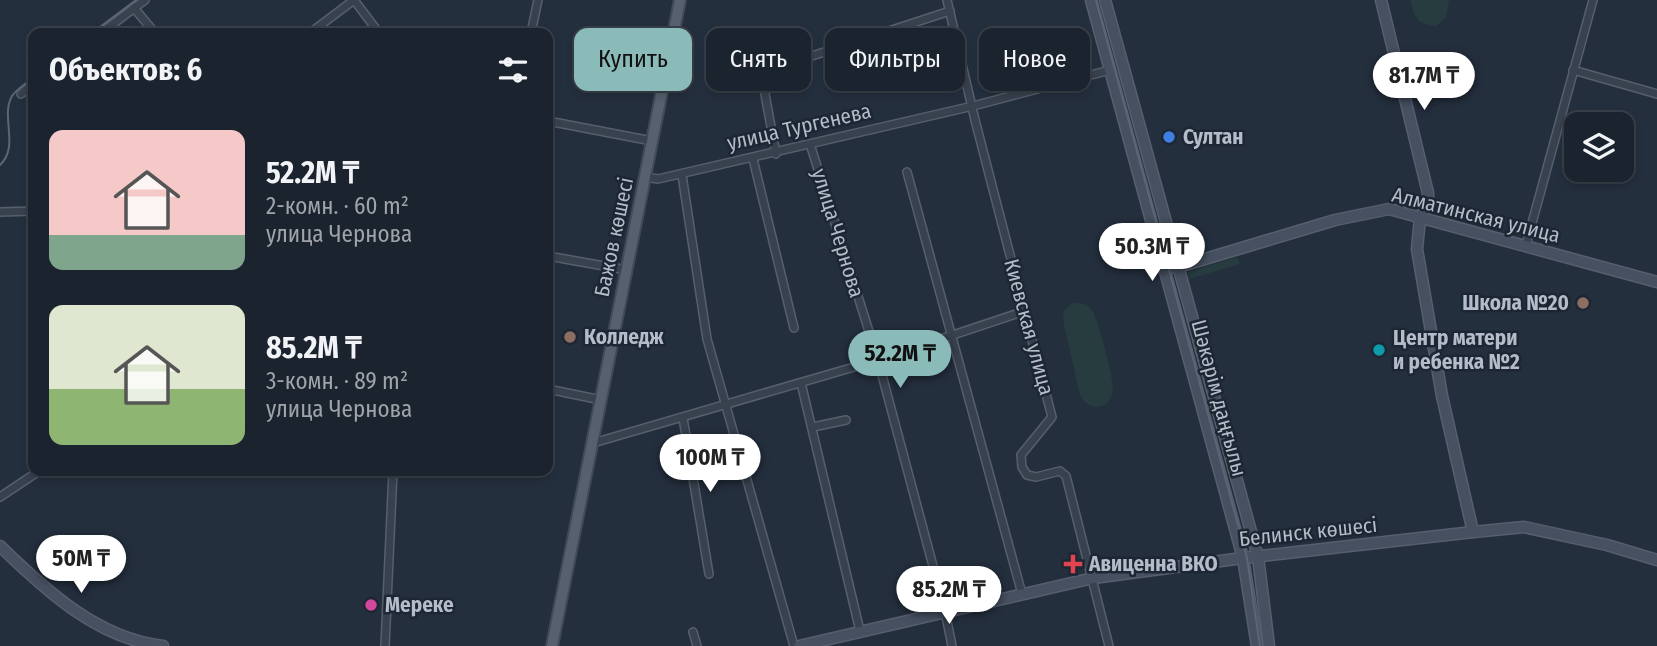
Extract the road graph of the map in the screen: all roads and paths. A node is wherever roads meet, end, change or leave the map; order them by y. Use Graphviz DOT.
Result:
graph roads {
  1 [pos="145,0"];
  2 [pos="354,0"];
  3 [pos="538,0"];
  4 [pos="680,0"];
  5 [pos="947,0"];
  6 [pos="1091,0"];
  7 [pos="1105,0"];
  8 [pos="1381,0"];
  9 [pos="1593,0"];
  10 [pos="134,8"];
  11 [pos="950,11"];
  12 [pos="108,28"];
  13 [pos="151,28"];
  14 [pos="317,28"];
  15 [pos="375,28"];
  16 [pos="532,28"];
  17 [pos="1124,66"];
  18 [pos="1110,70"];
  19 [pos="1573,71"];
  20 [pos="28,88"];
  21 [pos="21,94"];
  22 [pos="1657,94"];
  23 [pos="972,106"];
  24 [pos="553,122"];
  25 [pos="652,141"];
  26 [pos="810,144"];
  27 [pos="776,153"];
  28 [pos="753,159"];
  29 [pos="907,172"];
  30 [pos="682,175"];
  31 [pos="646,177"];
  32 [pos="28,211"];
  33 [pos="0,212"];
  34 [pos="1420,218"];
  35 [pos="1526,245"];
  36 [pos="553,257"];
  37 [pos="1179,267"];
  38 [pos="627,270"];
  39 [pos="1165,271"];
  40 [pos="1657,282"];
  41 [pos="1025,311"];
  42 [pos="794,328"];
  43 [pos="952,335"];
  44 [pos="878,360"];
  45 [pos="801,383"];
  46 [pos="553,390"];
  47 [pos="601,400"];
  48 [pos="725,406"];
  49 [pos="683,418"];
  50 [pos="846,420"];
  51 [pos="813,427"];
  52 [pos="593,443"];
  53 [pos="32,476"];
  54 [pos="393,476"];
  55 [pos="0,497"];
  56 [pos="1473,532"];
  57 [pos="0,546"];
  58 [pos="1258,557"];
  59 [pos="1243,558"];
  60 [pos="1657,560"];
  61 [pos="709,574"];
  62 [pos="1093,578"];
  63 [pos="1022,594"];
  64 [pos="945,611"];
  65 [pos="860,631"];
  66 [pos="694,632"];
  67 [pos="163,646"];
  68 [pos="384,646"];
  69 [pos="552,646"];
  70 [pos="697,646"];
  71 [pos="797,646"];
  72 [pos="952,646"];
  73 [pos="1110,646"];
  74 [pos="1257,646"];
  75 [pos="1269,646"];
  1 -- 10 [label="street"];
  2 -- 14 [label="street"];
  2 -- 15 [label="street"];
  3 -- 16 [label="street"];
  4 -- 25 [label="main road, Бажов көшесі"];
  5 -- 11 [label="street, Киевская улица"];
  6 -- 18 [label="main road, Шәкәрім даңғылы"];
  7 -- 17 [label="main road, Шәкәрім даңғылы"];
  8 -- 34 [label="main road"];
  9 -- 19 [label="street"];
  10 -- 12 [label="street"];
  10 -- 13 [label="street"];
  11 -- 23 [label="street, Киевская улица"];
  11 -- 27 [label="street"];
  17 -- 18 [label="main road, улица Тургенева"];
  17 -- 37 [label="main road, Шәкәрім даңғылы"];
  18 -- 23 [label="street, улица Тургенева"];
  18 -- 39 [label="main road, Шәкәрім даңғылы"];
  19 -- 22 [label="street"];
  19 -- 35 [label="street"];
  20 -- 21 [label="street"];
  23 -- 26 [label="street, улица Тургенева"];
  23 -- 41 [label="street, Киевская улица"];
  24 -- 25 [label="street"];
  25 -- 31 [label="main road, Бажов көшесі"];
  26 -- 27 [label="street, улица Тургенева"];
  26 -- 44 [label="street, улица Чернова"];
  27 -- 28 [label="street, улица Тургенева"];
  28 -- 30 [label="street, улица Тургенева"];
  28 -- 42 [label="street"];
  29 -- 43 [label="street"];
  30 -- 31 [label="street, улица Тургенева"];
  30 -- 48 [label="street"];
  31 -- 38 [label="main road, Бажов көшесі"];
  32 -- 33 [label="street"];
  34 -- 35 [label="main road, Алматинская улица"];
  34 -- 37 [label="main road, Алматинская улица"];
  34 -- 56 [label="main road"];
  35 -- 40 [label="main road, Алматинская улица"];
  36 -- 38 [label="street"];
  37 -- 39 [label="main road, Алматинская улица"];
  37 -- 58 [label="main road, Шәкәрім даңғылы"];
  38 -- 47 [label="main road, Бажов көшесі"];
  39 -- 59 [label="main road, Шәкәрім даңғылы"];
  41 -- 43 [label="street"];
  41 -- 62 [label="street, Киевская улица"];
  43 -- 44 [label="street"];
  43 -- 63 [label="street"];
  44 -- 45 [label="street"];
  44 -- 64 [label="street, улица Чернова"];
  45 -- 48 [label="street"];
  45 -- 51 [label="street"];
  46 -- 47 [label="street"];
  47 -- 52 [label="main road, Бажов көшесі"];
  48 -- 49 [label="street"];
  48 -- 71 [label="street"];
  49 -- 52 [label="street"];
  49 -- 61 [label="street"];
  50 -- 51 [label="street"];
  51 -- 65 [label="street"];
  52 -- 69 [label="main road, Бажов көшесі"];
  53 -- 55 [label="street"];
  54 -- 68 [label="street"];
  56 -- 58 [label="main road, Белинск көшесі"];
  56 -- 60 [label="main road, Белинск көшесі"];
  57 -- 67 [label="main road"];
  58 -- 59 [label="main road, Белинск көшесі"];
  58 -- 75 [label="main road, Шәкәрім даңғылы"];
  59 -- 62 [label="main road, Белинск көшесі"];
  59 -- 74 [label="main road, Шәкәрім даңғылы"];
  62 -- 63 [label="main road, Белинск көшесі"];
  62 -- 73 [label="street, Киевская улица"];
  63 -- 64 [label="main road, Белинск көшесі"];
  64 -- 65 [label="main road, Белинск көшесі"];
  64 -- 72 [label="street, улица Чернова"];
  65 -- 71 [label="main road, Белинск көшесі"];
  66 -- 70 [label="street"];
}
